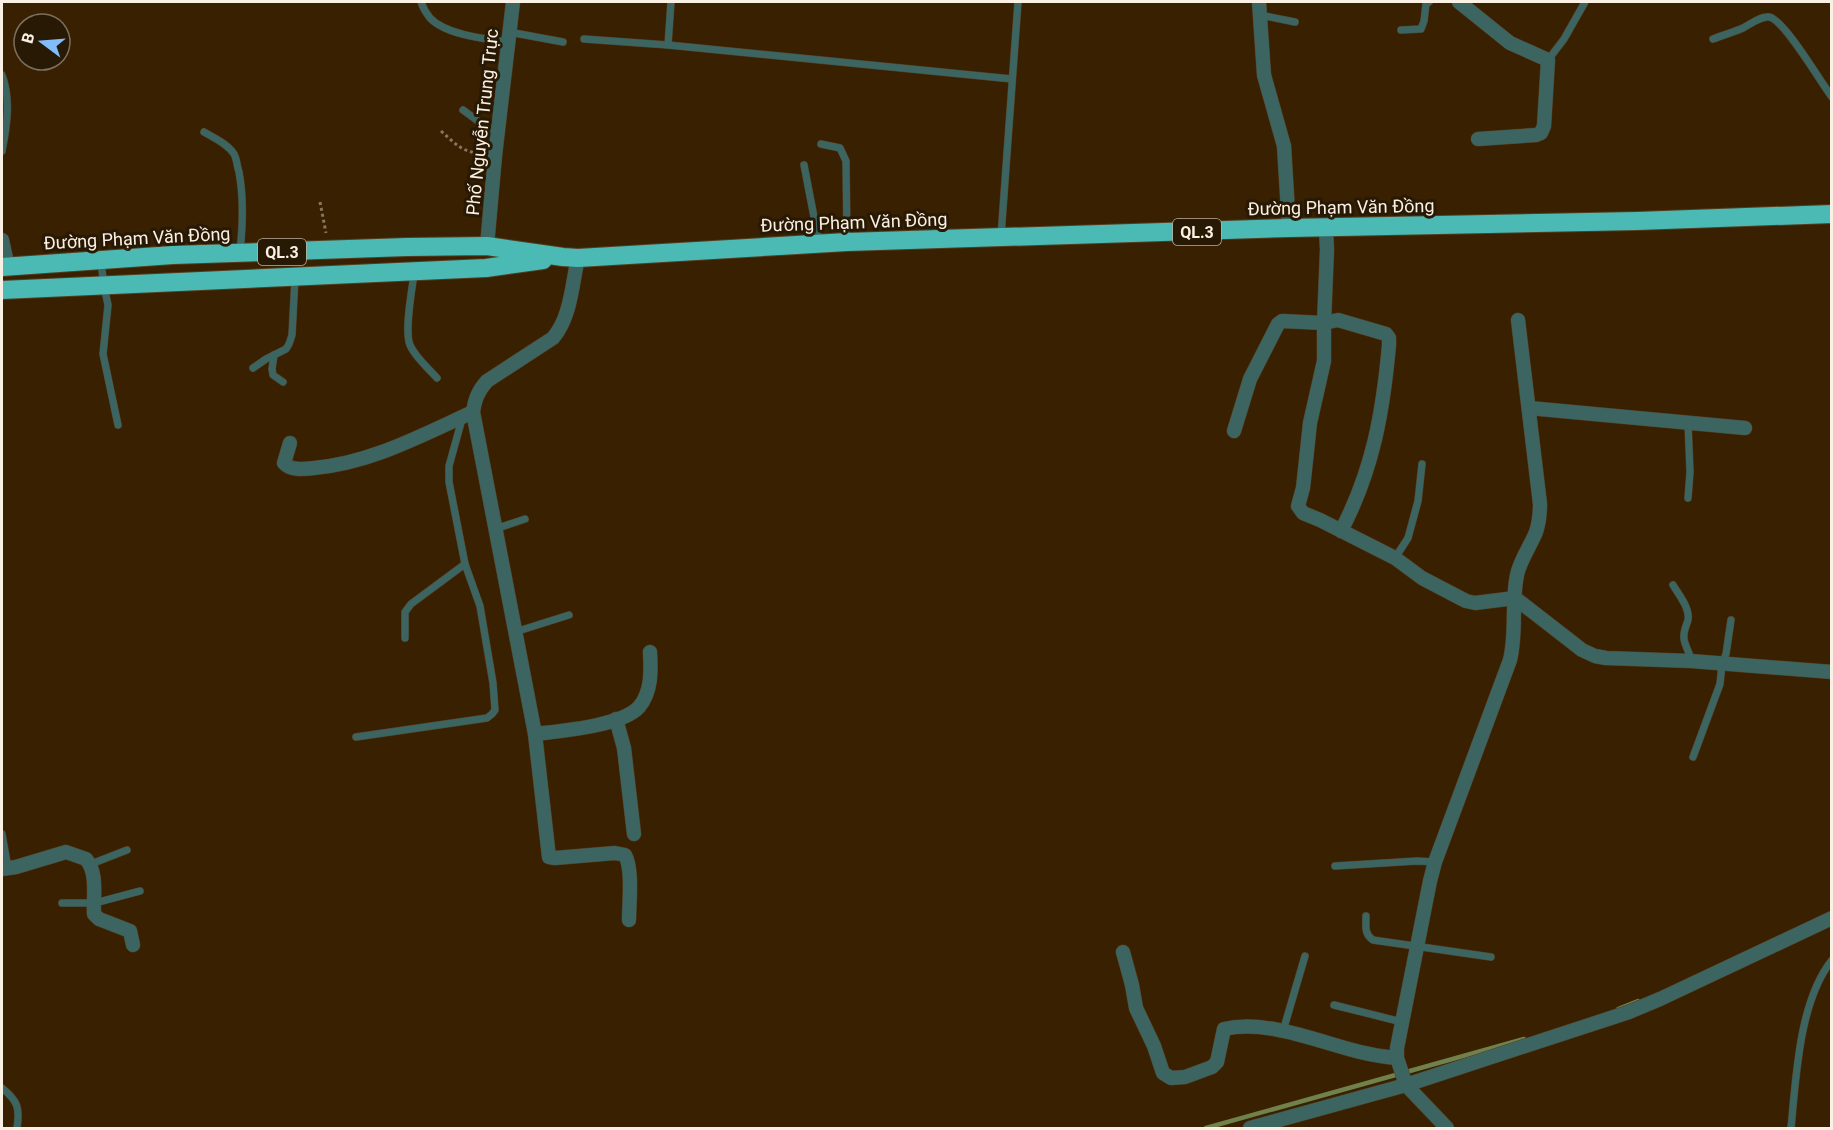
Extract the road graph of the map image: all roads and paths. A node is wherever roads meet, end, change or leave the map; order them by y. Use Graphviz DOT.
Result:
graph roads {
  1 [pos="421,2"];
  2 [pos="513,2"];
  3 [pos="671,2"];
  4 [pos="1018,2"];
  5 [pos="1430,2"];
  6 [pos="1459,2"];
  7 [pos="1585,2"];
  8 [pos="1260,8"];
  9 [pos="1295,22"];
  10 [pos="1401,30"];
  11 [pos="509,37"];
  12 [pos="584,39"];
  13 [pos="1713,39"];
  14 [pos="563,42"];
  15 [pos="668,45"];
  16 [pos="1548,60"];
  17 [pos="2,75"];
  18 [pos="1012,79"];
  19 [pos="1832,98"];
  20 [pos="463,111"];
  21 [pos="441,131"];
  22 [pos="204,132"];
  23 [pos="497,135"];
  24 [pos="1478,139"];
  25 [pos="821,144"];
  26 [pos="2,151"];
  27 [pos="495,156"];
  28 [pos="804,165"];
  29 [pos="320,202"];
  30 [pos="1832,214"];
  31 [pos="1289,228"];
  32 [pos="1326,229"];
  33 [pos="1000,238"];
  34 [pos="2,240"];
  35 [pos="847,242"];
  36 [pos="819,243"];
  37 [pos="487,246"];
  38 [pos="329,250"];
  39 [pos="240,253"];
  40 [pos="570,257"];
  41 [pos="101,260"];
  42 [pos="5,267"];
  43 [pos="414,272"];
  44 [pos="295,277"];
  45 [pos="104,286"];
  46 [pos="2,290"];
  47 [pos="1518,320"];
  48 [pos="1324,323"];
  49 [pos="274,355"];
  50 [pos="252,368"];
  51 [pos="437,378"];
  52 [pos="283,382"];
  53 [pos="1528,408"];
  54 [pos="468,414"];
  55 [pos="1688,423"];
  56 [pos="118,425"];
  57 [pos="1745,428"];
  58 [pos="1234,431"];
  59 [pos="290,443"];
  60 [pos="1422,464"];
  61 [pos="1688,498"];
  62 [pos="525,519"];
  63 [pos="495,528"];
  64 [pos="1341,531"];
  65 [pos="1395,558"];
  66 [pos="465,564"];
  67 [pos="1673,585"];
  68 [pos="1515,598"];
  69 [pos="568,615"];
  70 [pos="1731,620"];
  71 [pos="515,632"];
  72 [pos="405,638"];
  73 [pos="650,652"];
  74 [pos="1691,661"];
  75 [pos="1722,664"];
  76 [pos="1832,672"];
  77 [pos="616,719"];
  78 [pos="535,734"];
  79 [pos="356,737"];
  80 [pos="1693,757"];
  81 [pos="2,834"];
  82 [pos="634,834"];
  83 [pos="127,850"];
  84 [pos="1435,862"];
  85 [pos="91,864"];
  86 [pos="1335,867"];
  87 [pos="5,868"];
  88 [pos="140,891"];
  89 [pos="62,903"];
  90 [pos="94,903"];
  91 [pos="1366,916"];
  92 [pos="1832,918"];
  93 [pos="629,920"];
  94 [pos="133,945"];
  95 [pos="1417,947"];
  96 [pos="1123,952"];
  97 [pos="1305,956"];
  98 [pos="1491,957"];
  99 [pos="1832,960"];
  100 [pos="1334,1005"];
  101 [pos="1402,1022"];
  102 [pos="1283,1031"];
  103 [pos="1398,1062"];
  104 [pos="1405,1083"];
  105 [pos="2,1088"];
  106 [pos="1268,1126"];
  107 [pos="17,1128"];
  108 [pos="1250,1128"];
  109 [pos="1447,1128"];
  110 [pos="1791,1128"];
  1 -- 11 [label="lane"];
  2 -- 11 [label="street, Phố Nguyễn Trung Trực"];
  3 -- 15 [label="lane"];
  4 -- 18 [label="lane"];
  5 -- 10 [label="lane"];
  6 -- 16 [label="street"];
  7 -- 16 [label="lane"];
  8 -- 9 [label="lane"];
  8 -- 31 [label="street"];
  11 -- 14 [label="lane"];
  11 -- 23 [label="street, Phố Nguyễn Trung Trực"];
  12 -- 15 [label="lane"];
  13 -- 19 [label="lane"];
  15 -- 18 [label="lane"];
  16 -- 24 [label="street"];
  17 -- 26 [label="lane"];
  18 -- 33 [label="lane"];
  20 -- 23 [label="lane"];
  21 -- 27 [label="path"];
  22 -- 39 [label="lane"];
  23 -- 27 [label="street, Phố Nguyễn Trung Trực"];
  25 -- 35 [label="lane"];
  27 -- 37 [label="street, Phố Nguyễn Trung Trực"];
  28 -- 36 [label="lane"];
  29 -- 38 [label="path"];
  30 -- 32 [label="highway, Đường Phạm Văn Đồng / QL.3"];
  31 -- 32 [label="highway, Đường Phạm Văn Đồng / QL.3"];
  31 -- 33 [label="highway, Đường Phạm Văn Đồng / QL.3"];
  32 -- 48 [label="street"];
  33 -- 35 [label="highway, Đường Phạm Văn Đồng / QL.3"];
  34 -- 42 [label="street"];
  35 -- 36 [label="highway, Đường Phạm Văn Đồng / QL.3"];
  36 -- 40 [label="highway, Đường Phạm Văn Đồng / QL.3"];
  37 -- 38 [label="highway, Đường Phạm Văn Đồng / QL.3"];
  37 -- 40 [label="highway, Đường Phạm Văn Đồng / QL.3"];
  38 -- 39 [label="highway, Đường Phạm Văn Đồng / QL.3"];
  39 -- 41 [label="highway, Đường Phạm Văn Đồng / QL.3"];
  40 -- 43 [label="highway, Đường Phạm Văn Đồng / QL.3"];
  40 -- 54 [label="street"];
  41 -- 42 [label="highway, Đường Phạm Văn Đồng / QL.3"];
  41 -- 45 [label="lane"];
  43 -- 44 [label="highway, Đường Phạm Văn Đồng / QL.3"];
  43 -- 51 [label="lane"];
  44 -- 45 [label="highway, Đường Phạm Văn Đồng / QL.3"];
  44 -- 49 [label="lane"];
  45 -- 46 [label="highway, Đường Phạm Văn Đồng / QL.3"];
  45 -- 56 [label="lane"];
  47 -- 53 [label="street"];
  48 -- 58 [label="street"];
  48 -- 64 [label="street"];
  48 -- 64 [label="street"];
  49 -- 50 [label="lane"];
  49 -- 52 [label="lane"];
  53 -- 55 [label="street"];
  53 -- 68 [label="street"];
  54 -- 59 [label="street"];
  54 -- 63 [label="street"];
  54 -- 66 [label="lane"];
  55 -- 57 [label="street"];
  55 -- 61 [label="lane"];
  60 -- 65 [label="lane"];
  62 -- 63 [label="lane"];
  63 -- 71 [label="street"];
  64 -- 65 [label="street"];
  65 -- 68 [label="street"];
  66 -- 72 [label="lane"];
  66 -- 79 [label="lane"];
  67 -- 74 [label="lane"];
  68 -- 74 [label="street"];
  68 -- 84 [label="street"];
  69 -- 71 [label="lane"];
  70 -- 75 [label="lane"];
  71 -- 78 [label="street"];
  73 -- 77 [label="street"];
  74 -- 75 [label="street"];
  75 -- 76 [label="street"];
  75 -- 80 [label="lane"];
  77 -- 78 [label="street"];
  77 -- 82 [label="street"];
  78 -- 93 [label="street"];
  81 -- 87 [label="lane"];
  83 -- 85 [label="lane"];
  84 -- 86 [label="lane"];
  84 -- 95 [label="street"];
  85 -- 87 [label="street"];
  85 -- 90 [label="street"];
  88 -- 90 [label="lane"];
  89 -- 90 [label="lane"];
  90 -- 94 [label="street"];
  91 -- 95 [label="lane"];
  92 -- 104 [label="street"];
  95 -- 98 [label="lane"];
  95 -- 101 [label="street"];
  96 -- 102 [label="street"];
  97 -- 102 [label="lane"];
  99 -- 110 [label="lane"];
  100 -- 101 [label="lane"];
  101 -- 103 [label="street"];
  102 -- 103 [label="street"];
  103 -- 104 [label="street"];
  104 -- 106 [label="street"];
  104 -- 109 [label="street"];
  105 -- 107 [label="lane"];
  106 -- 108 [label="street"];
}
